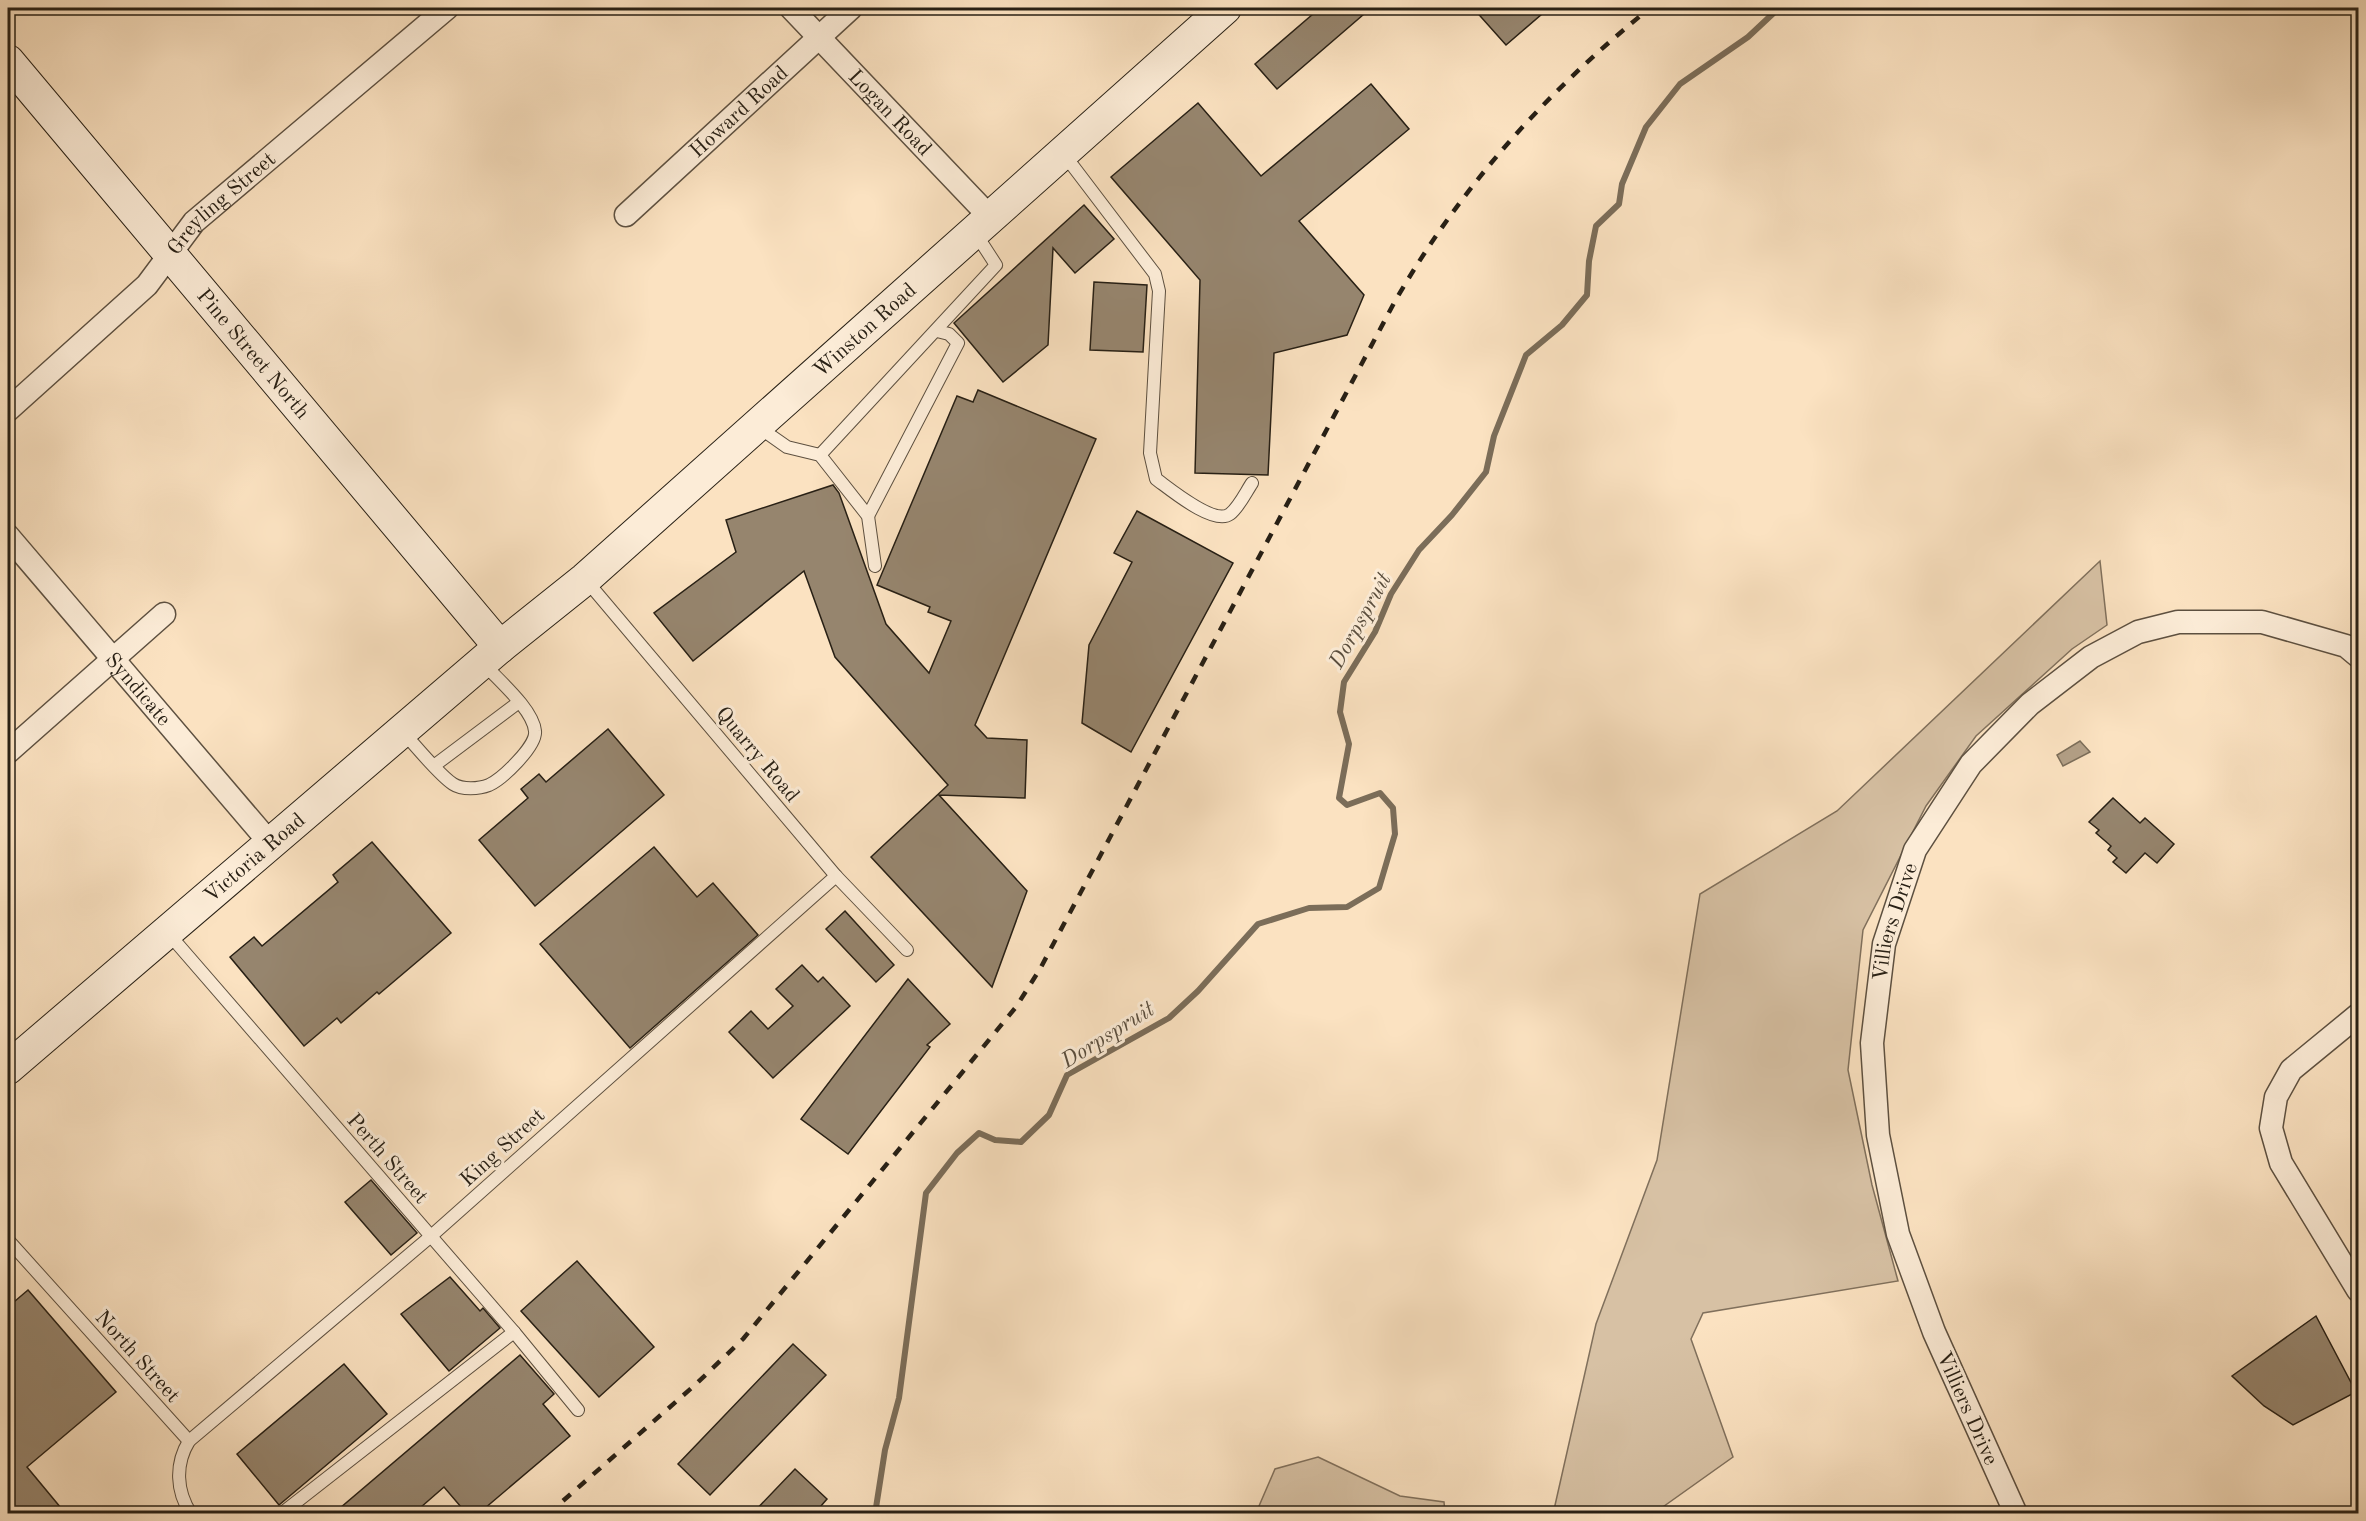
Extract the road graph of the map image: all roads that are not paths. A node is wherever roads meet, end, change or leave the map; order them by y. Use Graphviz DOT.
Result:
graph roads {
  1 [pos="447,8"];
  2 [pos="791,8"];
  3 [pos="851,8"];
  4 [pos="1225,8"];
  5 [pos="817,37"];
  6 [pos="8,61"];
  7 [pos="1061,152"];
  8 [pos="626,215"];
  9 [pos="981,223"];
  10 [pos="172,254"];
  11 [pos="937,332"];
  12 [pos="8,410"];
  13 [pos="756,425"];
  14 [pos="820,455"];
  15 [pos="1252,483"];
  16 [pos="868,516"];
  17 [pos="8,536"];
  18 [pos="875,566"];
  19 [pos="585,579"];
  20 [pos="164,614"];
  21 [pos="491,655"];
  22 [pos="2358,656"];
  23 [pos="113,660"];
  24 [pos="519,702"];
  25 [pos="402,731"];
  26 [pos="8,752"];
  27 [pos="435,765"];
  28 [pos="270,843"];
  29 [pos="836,876"];
  30 [pos="168,933"];
  31 [pos="907,950"];
  32 [pos="2358,1015"];
  33 [pos="8,1068"];
  34 [pos="430,1237"];
  35 [pos="8,1240"];
  36 [pos="2358,1290"];
  37 [pos="514,1332"];
  38 [pos="578,1410"];
  39 [pos="189,1441"];
  40 [pos="191,1514"];
  41 [pos="281,1514"];
  42 [pos="2016,1514"];
  1 -- 10 [label="street, Greyling Street"];
  2 -- 5 [label="street, Logan Road"];
  3 -- 5 [label="street, Howard Road"];
  4 -- 7 [label="main road, Winston Road"];
  5 -- 8 [label="street, Howard Road"];
  5 -- 9 [label="street, Logan Road"];
  6 -- 10 [label="main road, Pine Street North"];
  7 -- 9 [label="main road, Winston Road"];
  7 -- 15 [label="lane"];
  9 -- 11 [label="lane"];
  9 -- 13 [label="main road, Winston Road"];
  10 -- 12 [label="street, Greyling Street"];
  10 -- 21 [label="main road, Pine Street North"];
  11 -- 14 [label="lane"];
  11 -- 16 [label="lane"];
  13 -- 14 [label="lane"];
  13 -- 19 [label="main road, Winston Road"];
  14 -- 16 [label="lane"];
  16 -- 18 [label="lane"];
  17 -- 23 [label="street, Syndicate"];
  19 -- 21 [label="main road, Winston Road"];
  19 -- 29 [label="lane, Quarry Road"];
  20 -- 23 [label="street"];
  21 -- 24 [label="lane"];
  21 -- 25 [label="main road, Victoria Road"];
  22 -- 42 [label="street, Villiers Drive"];
  23 -- 26 [label="street"];
  23 -- 28 [label="street, Syndicate"];
  24 -- 27 [label="lane"];
  24 -- 27 [label="lane"];
  25 -- 27 [label="lane"];
  25 -- 28 [label="main road, Victoria Road"];
  28 -- 30 [label="main road, Victoria Road"];
  29 -- 31 [label="lane, Quarry Road"];
  29 -- 34 [label="lane, King Street"];
  30 -- 33 [label="main road, Victoria Road"];
  30 -- 34 [label="lane, Perth Street"];
  32 -- 36 [label="street"];
  34 -- 37 [label="lane, Perth Street"];
  34 -- 39 [label="lane, King Street"];
  35 -- 39 [label="lane, North Street"];
  37 -- 38 [label="lane, Perth Street"];
  37 -- 41 [label="lane"];
  39 -- 40 [label="lane"];
}
